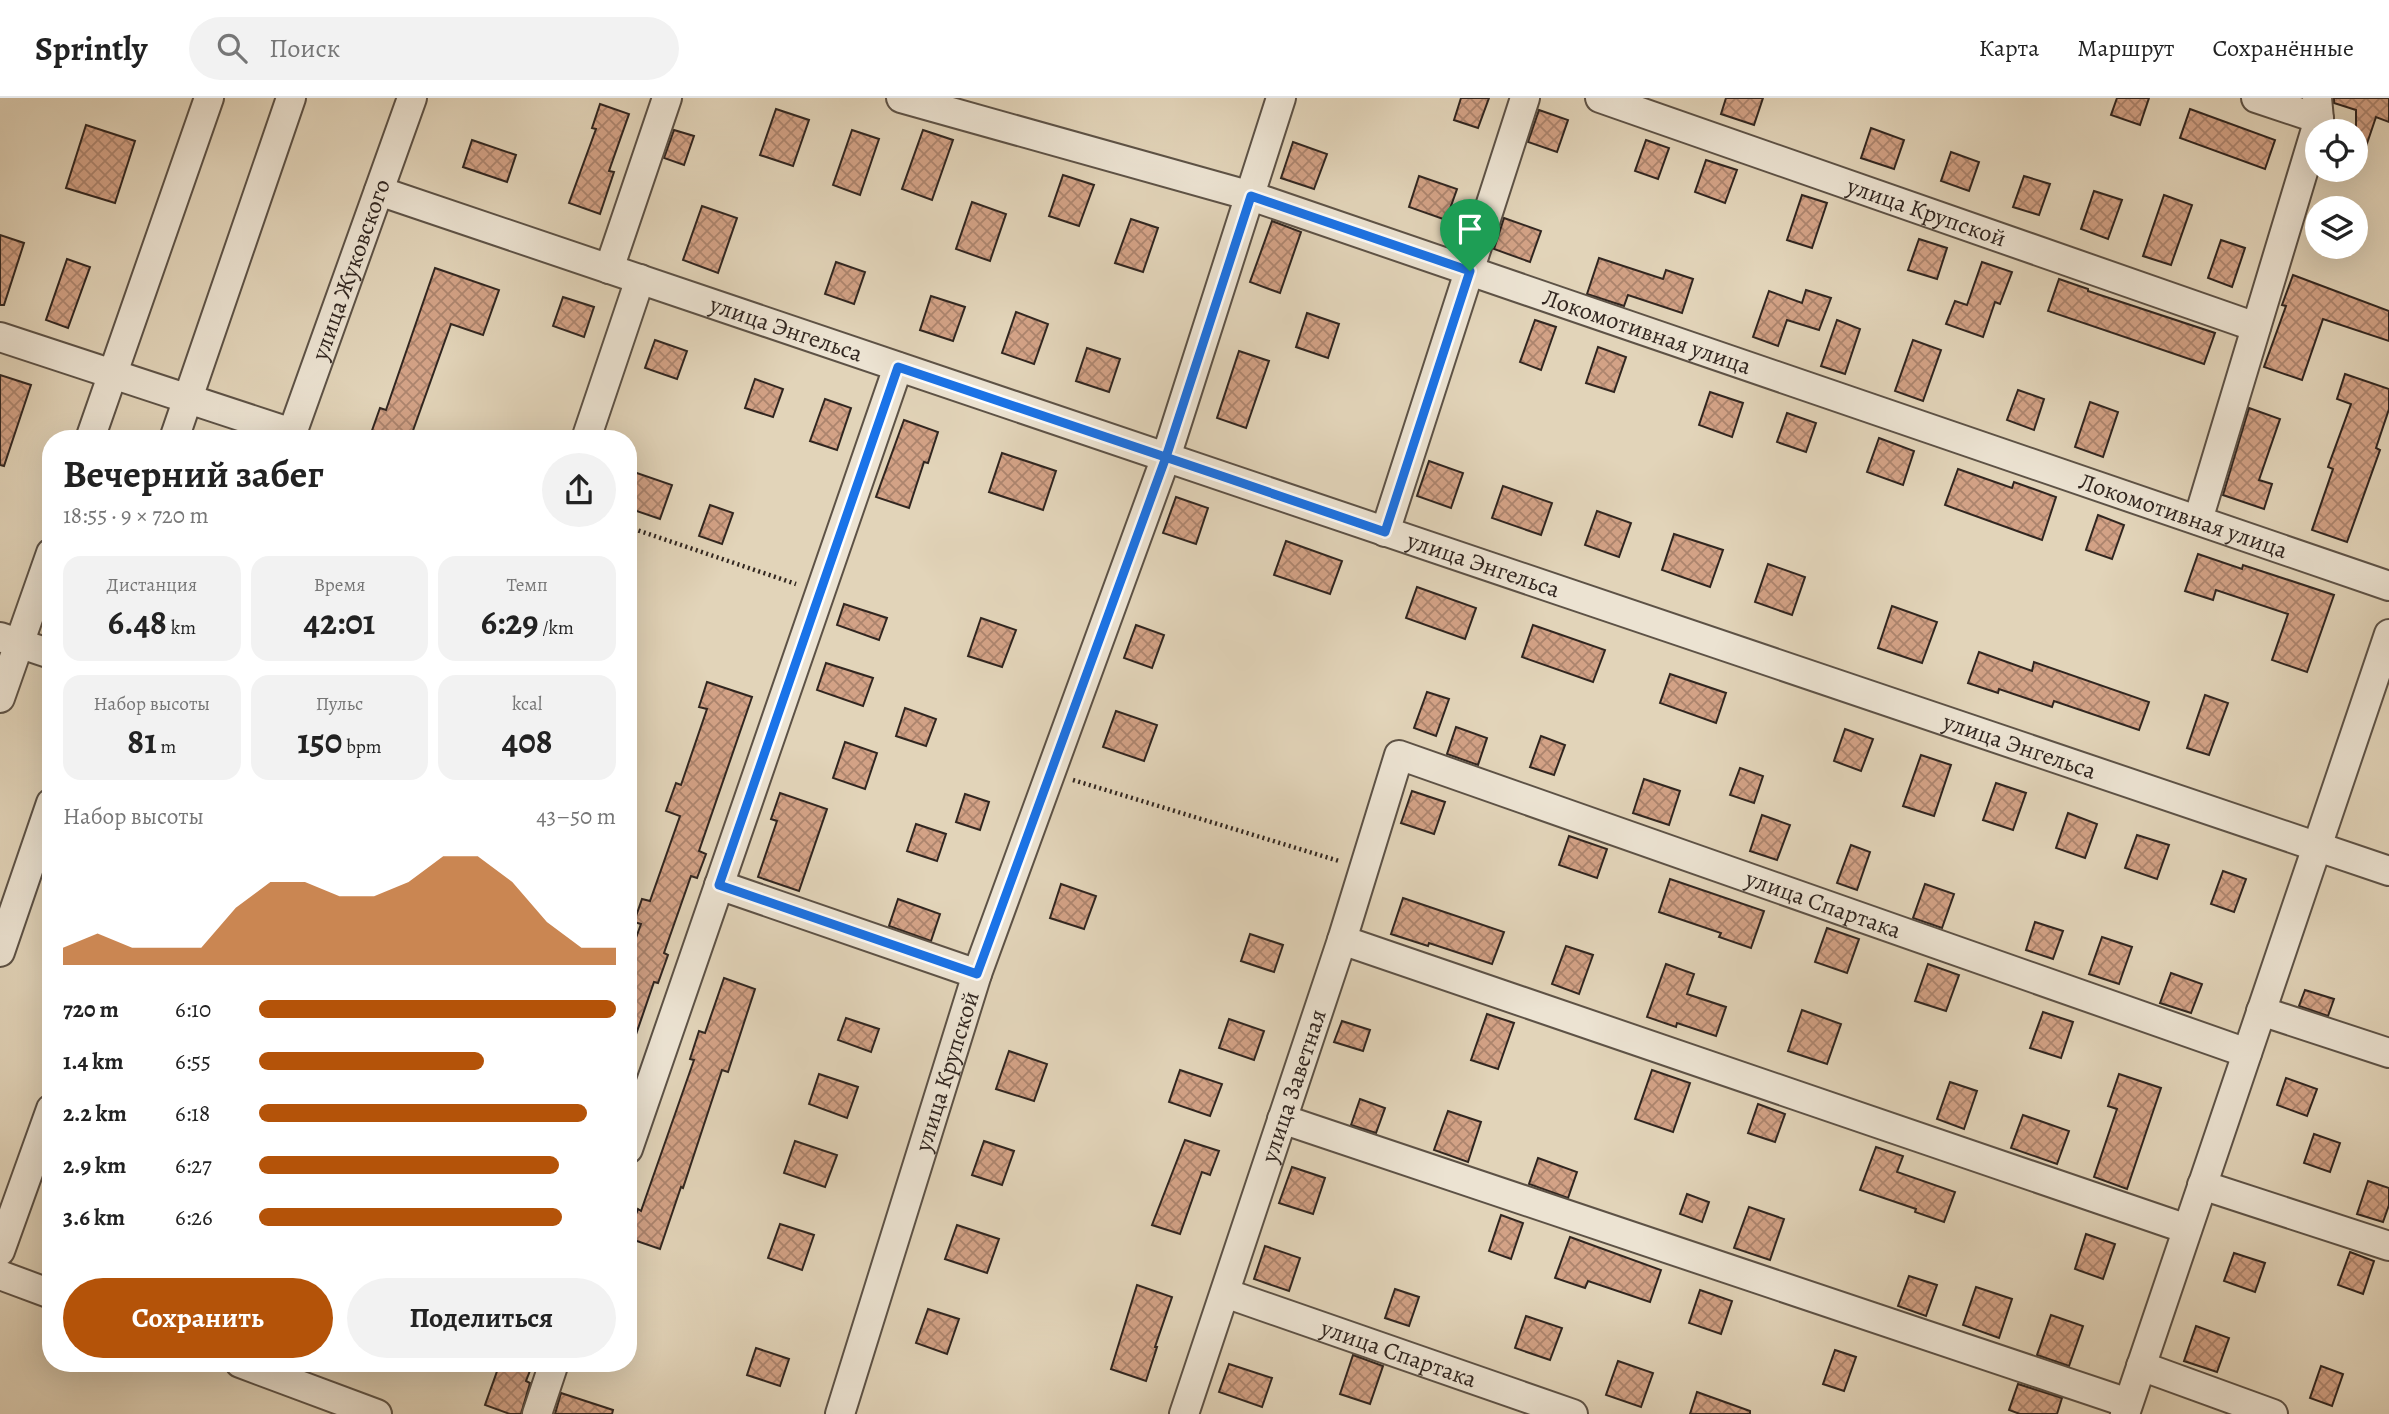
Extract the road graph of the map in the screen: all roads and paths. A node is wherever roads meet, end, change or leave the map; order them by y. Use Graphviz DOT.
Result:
graph roads {
  1 [pos="209,98"];
  2 [pos="291,98"];
  3 [pos="412,98"];
  4 [pos="667,98"];
  5 [pos="901,98"];
  6 [pos="1281,98"];
  7 [pos="1525,98"];
  8 [pos="1600,98"];
  9 [pos="2256,98"];
  10 [pos="2318,109"];
  11 [pos="379,191"];
  12 [pos="1251,196"];
  13 [pos="609,269"];
  14 [pos="1470,271"];
  15 [pos="640,279"];
  16 [pos="2256,327"];
  17 [pos="0,337"];
  18 [pos="898,367"];
  19 [pos="113,374"];
  20 [pos="188,399"];
  21 [pos="93,430"];
  22 [pos="177,430"];
  23 [pos="274,430"];
  24 [pos="293,430"];
  25 [pos="589,430"];
  26 [pos="1166,457"];
  27 [pos="2198,520"];
  28 [pos="637,530"];
  29 [pos="1385,532"];
  30 [pos="42,571"];
  31 [pos="2389,586"];
  32 [pos="821,592"];
  33 [pos="2389,634"];
  34 [pos="10,640"];
  35 [pos="42,651"];
  36 [pos="0,698"];
  37 [pos="1399,755"];
  38 [pos="1051,773"];
  39 [pos="42,829"];
  40 [pos="2317,847"];
  41 [pos="1364,868"];
  42 [pos="2389,871"];
  43 [pos="719,885"];
  44 [pos="1342,940"];
  45 [pos="0,952"];
  46 [pos="977,974"];
  47 [pos="2261,1011"];
  48 [pos="2247,1053"];
  49 [pos="2389,1053"];
  50 [pos="1282,1119"];
  51 [pos="637,1123"];
  52 [pos="42,1134"];
  53 [pos="2202,1185"];
  54 [pos="2188,1229"];
  55 [pos="2389,1246"];
  56 [pos="0,1251"];
  57 [pos="0,1275"];
  58 [pos="42,1291"];
  59 [pos="1225,1293"];
  60 [pos="2141,1366"];
  61 [pos="280,1372"];
  62 [pos="551,1372"];
  63 [pos="2127,1409"];
  64 [pos="377,1414"];
  65 [pos="537,1414"];
  66 [pos="840,1414"];
  67 [pos="1184,1414"];
  68 [pos="1573,1414"];
  69 [pos="2273,1414"];
  1 -- 19 [label="street"];
  2 -- 20 [label="street"];
  3 -- 11 [label="street, улица Жуковского"];
  4 -- 13 [label="street"];
  5 -- 12 [label="street, Локомотивная улица"];
  6 -- 12 [label="street, улица Крупской"];
  7 -- 14 [label="street"];
  8 -- 16 [label="street, улица Крупской"];
  9 -- 10 [label="street"];
  10 -- 16 [label="street"];
  11 -- 13 [label="street, улица Энгельса"];
  11 -- 24 [label="street, улица Жуковского"];
  12 -- 14 [label="street, Локомотивная улица"];
  12 -- 26 [label="street, улица Крупской"];
  13 -- 15 [label="street, улица Энгельса"];
  14 -- 27 [label="street, Локомотивная улица"];
  14 -- 29 [label="street"];
  15 -- 18 [label="street, улица Энгельса"];
  15 -- 25 [label="street"];
  16 -- 27 [label="street"];
  17 -- 19 [label="street"];
  18 -- 26 [label="street, улица Энгельса"];
  18 -- 32 [label="street"];
  19 -- 20 [label="street"];
  19 -- 21 [label="street"];
  20 -- 22 [label="street"];
  20 -- 23 [label="street"];
  26 -- 29 [label="street, улица Энгельса"];
  26 -- 38 [label="street, улица Крупской"];
  27 -- 31 [label="street, Локомотивная улица"];
  28 -- 32 [label="path"];
  29 -- 40 [label="street, улица Энгельса"];
  30 -- 34 [label="street"];
  32 -- 43 [label="street"];
  33 -- 40 [label="street"];
  34 -- 35 [label="street"];
  34 -- 36 [label="street"];
  37 -- 41 [label="street, улица Заветная"];
  37 -- 48 [label="street, улица Спартака"];
  38 -- 41 [label="path"];
  38 -- 46 [label="street, улица Крупской"];
  39 -- 45 [label="street"];
  40 -- 42 [label="street, улица Энгельса"];
  40 -- 47 [label="street"];
  41 -- 44 [label="street, улица Заветная"];
  43 -- 46 [label="street"];
  43 -- 51 [label="street"];
  44 -- 50 [label="street, улица Заветная"];
  44 -- 54 [label="street"];
  46 -- 66 [label="street, улица Крупской"];
  47 -- 48 [label="street"];
  47 -- 49 [label="street"];
  48 -- 53 [label="street"];
  50 -- 59 [label="street, улица Заветная"];
  50 -- 63 [label="street"];
  52 -- 56 [label="street"];
  53 -- 54 [label="street"];
  53 -- 55 [label="street"];
  54 -- 60 [label="street"];
  57 -- 58 [label="street"];
  59 -- 67 [label="street, улица Заветная"];
  59 -- 68 [label="street, улица Спартака"];
  60 -- 63 [label="street"];
  60 -- 69 [label="street"];
  61 -- 64 [label="street"];
  62 -- 65 [label="street"];
}
